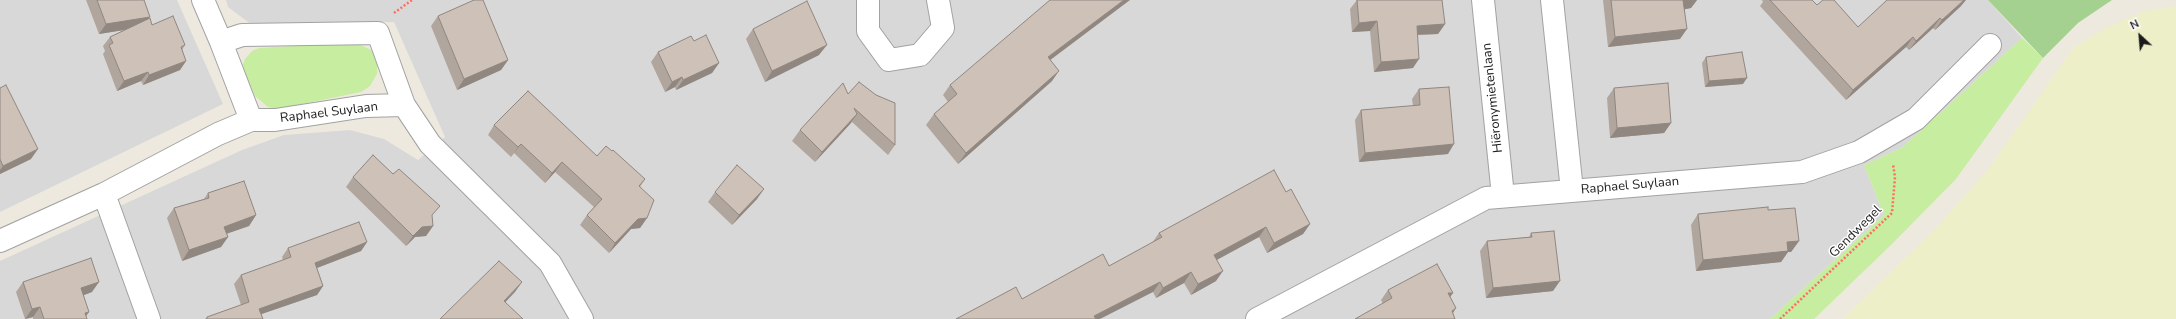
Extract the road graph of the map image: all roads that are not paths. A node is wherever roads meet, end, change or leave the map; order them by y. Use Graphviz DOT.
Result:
graph roads {
  1 [pos="204,0"];
  2 [pos="868,0"];
  3 [pos="938,0"];
  4 [pos="1483,0"];
  5 [pos="1552,0"];
  6 [pos="221,42"];
  7 [pos="1990,45"];
  8 [pos="404,105"];
  9 [pos="251,120"];
  10 [pos="1572,191"];
  11 [pos="104,194"];
  12 [pos="1503,196"];
  13 [pos="0,241"];
  14 [pos="149,319"];
  15 [pos="582,319"];
  16 [pos="1257,319"];
  1 -- 6 [label="street"];
  2 -- 3 [label="street"];
  4 -- 12 [label="street, Hiëronymietenlaan"];
  5 -- 10 [label="street"];
  6 -- 8 [label="street"];
  6 -- 9 [label="street"];
  7 -- 10 [label="street, Raphael Suylaan"];
  8 -- 9 [label="street, Raphael Suylaan"];
  8 -- 15 [label="street"];
  9 -- 11 [label="street, Raphael Suylaan"];
  10 -- 12 [label="street, Raphael Suylaan"];
  11 -- 13 [label="street, Raphael Suylaan"];
  11 -- 14 [label="street"];
  12 -- 16 [label="street, Raphael Suylaan"];
}
